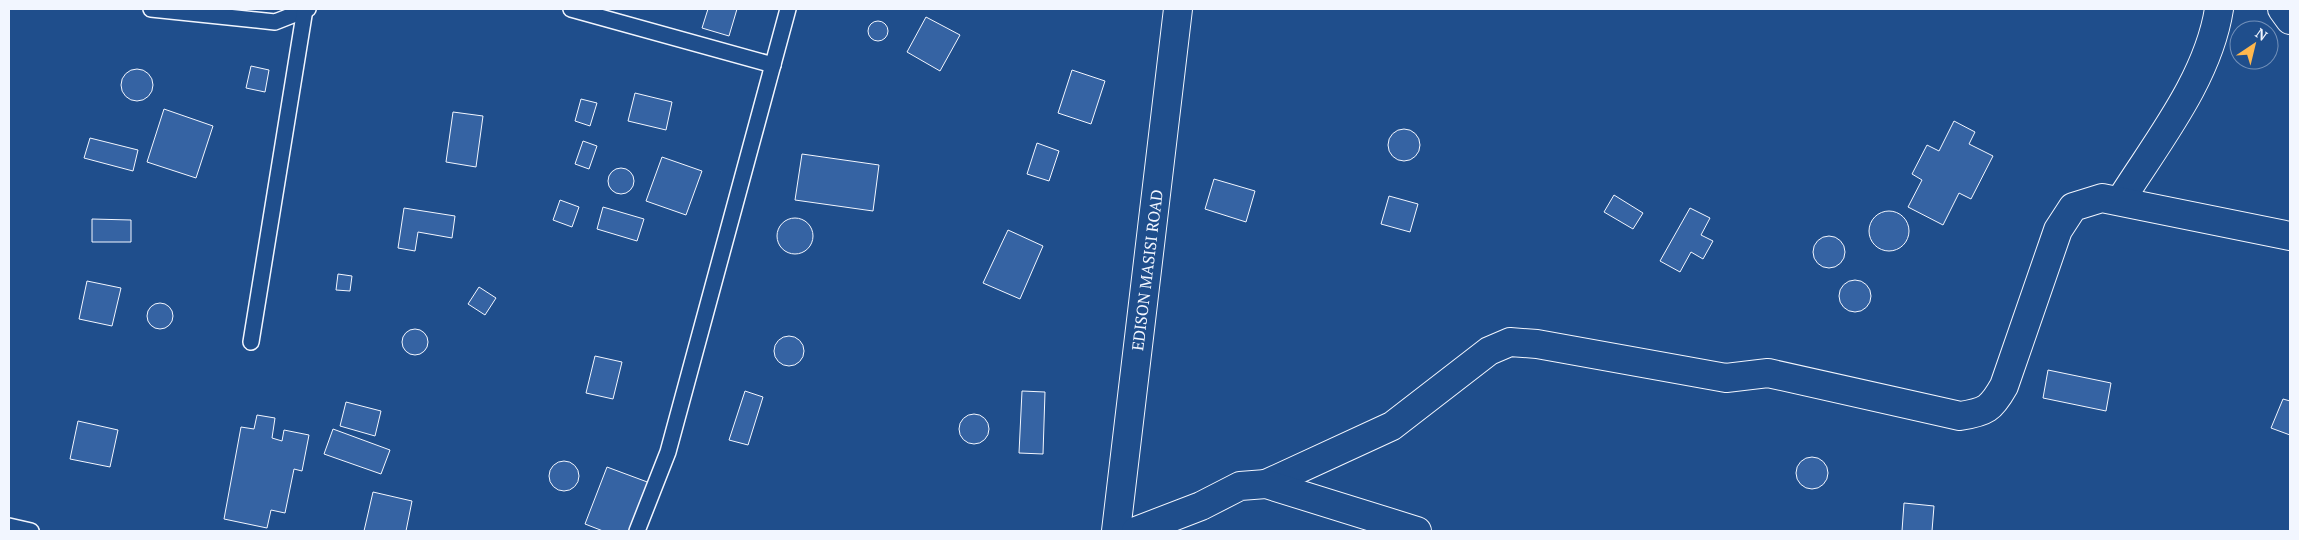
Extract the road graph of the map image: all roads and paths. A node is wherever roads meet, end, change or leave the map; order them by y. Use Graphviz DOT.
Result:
graph roads {
  1 [pos="151,9"];
  2 [pos="571,9"];
  3 [pos="788,9"];
  4 [pos="1178,9"];
  5 [pos="2219,9"];
  6 [pos="2282,9"];
  7 [pos="306,10"];
  8 [pos="2290,20"];
  9 [pos="773,65"];
  10 [pos="2120,201"];
  11 [pos="2290,236"];
  12 [pos="251,342"];
  13 [pos="1266,484"];
  14 [pos="9,526"];
  15 [pos="31,531"];
  16 [pos="637,531"];
  17 [pos="1116,531"];
  18 [pos="1136,531"];
  19 [pos="1417,531"];
  1 -- 7 [label="lane"];
  2 -- 9 [label="lane"];
  3 -- 9 [label="lane"];
  4 -- 17 [label="street, EDISON MASISI ROAD"];
  5 -- 10 [label="street"];
  6 -- 8 [label="street"];
  7 -- 12 [label="lane"];
  9 -- 16 [label="lane"];
  10 -- 11 [label="street"];
  10 -- 13 [label="street"];
  13 -- 18 [label="street"];
  13 -- 19 [label="street"];
  14 -- 15 [label="lane"];
}
